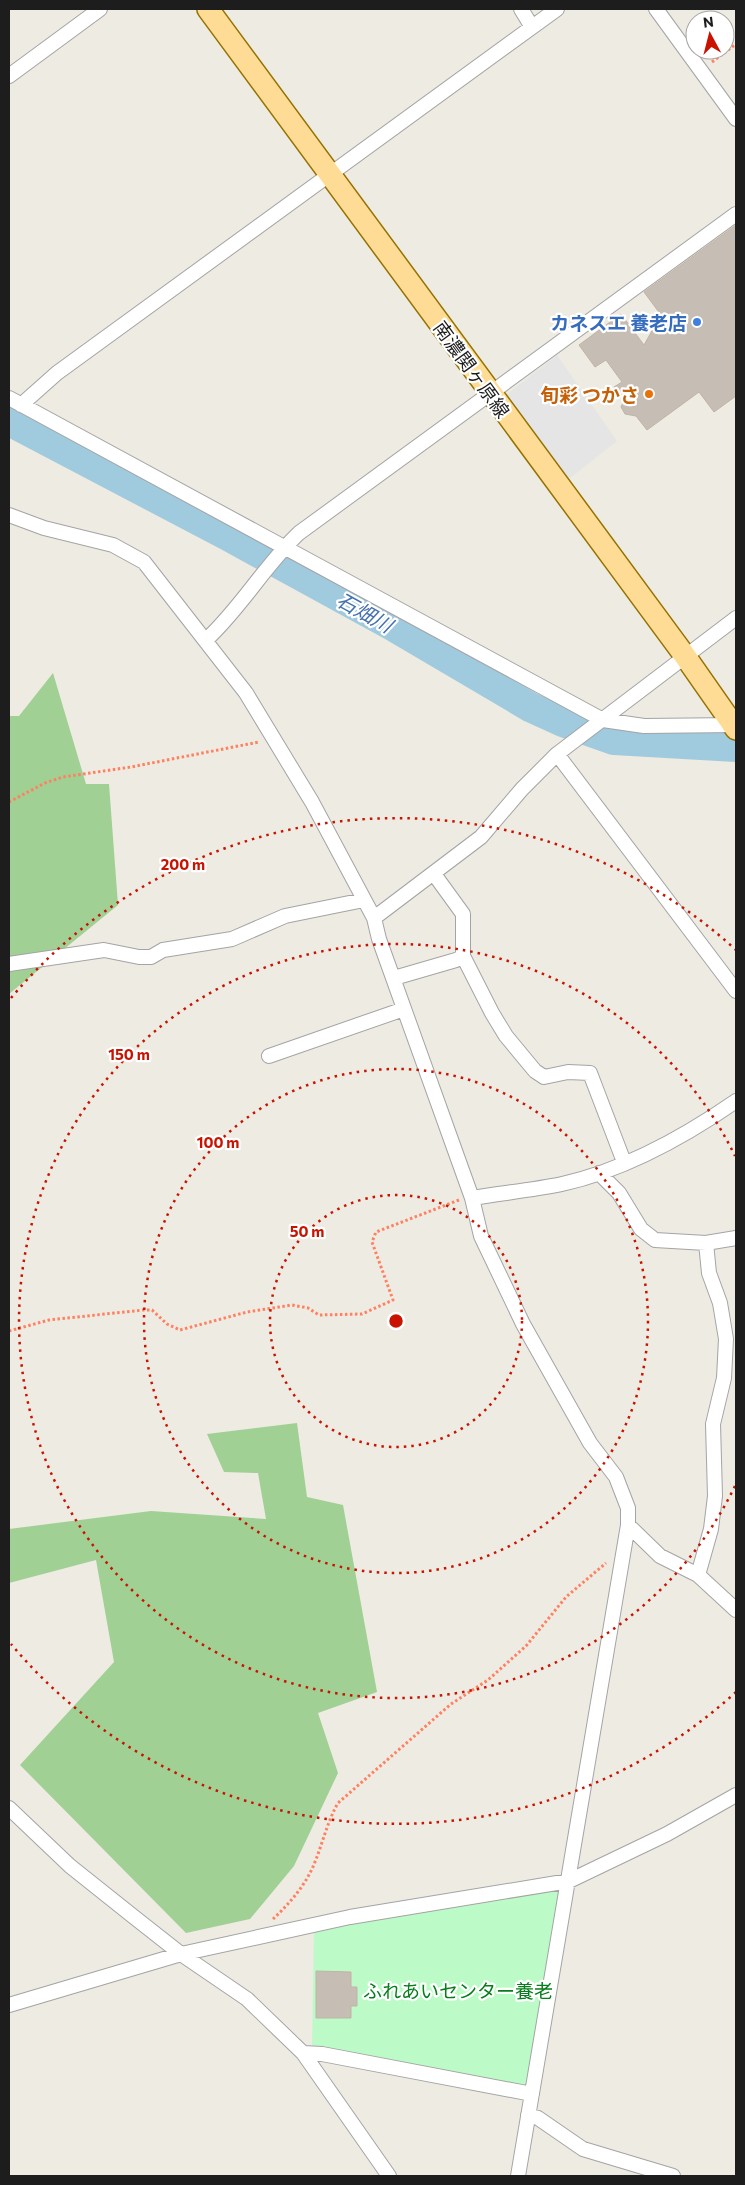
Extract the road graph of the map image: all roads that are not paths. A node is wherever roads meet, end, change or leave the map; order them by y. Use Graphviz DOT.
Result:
graph roads {
  1 [pos="100,9"];
  2 [pos="208,9"];
  3 [pos="521,9"];
  4 [pos="557,9"];
  5 [pos="656,9"];
  6 [pos="532,27"];
  7 [pos="9,76"];
  8 [pos="736,119"];
  9 [pos="330,175"];
  10 [pos="736,214"];
  11 [pos="490,395"];
  12 [pos="15,401"];
  13 [pos="9,515"];
  14 [pos="281,552"];
  15 [pos="736,618"];
  16 [pos="206,640"];
  17 [pos="685,656"];
  18 [pos="599,722"];
  19 [pos="735,726"];
  20 [pos="557,754"];
  21 [pos="434,874"];
  22 [pos="364,900"];
  23 [pos="374,918"];
  24 [pos="463,956"];
  25 [pos="9,964"];
  26 [pos="394,978"];
  27 [pos="736,991"];
  28 [pos="404,1009"];
  29 [pos="270,1056"];
  30 [pos="736,1101"];
  31 [pos="624,1162"];
  32 [pos="599,1173"];
  33 [pos="471,1196"];
  34 [pos="736,1238"];
  35 [pos="706,1243"];
  36 [pos="628,1524"];
  37 [pos="698,1575"];
  38 [pos="736,1610"];
  39 [pos="736,1796"];
  40 [pos="9,1808"];
  41 [pos="569,1881"];
  42 [pos="181,1954"];
  43 [pos="9,2005"];
  44 [pos="303,2052"];
  45 [pos="532,2094"];
  46 [pos="528,2115"];
  47 [pos="389,2176"];
  48 [pos="518,2176"];
  49 [pos="673,2176"];
  1 -- 7 [label="street"];
  2 -- 9 [label="main road, 南濃関ヶ原線"];
  3 -- 6 [label="street"];
  4 -- 6 [label="street"];
  5 -- 8 [label="street"];
  6 -- 9 [label="street"];
  9 -- 11 [label="main road, 南濃関ヶ原線"];
  9 -- 12 [label="street"];
  10 -- 11 [label="street"];
  11 -- 14 [label="street"];
  11 -- 17 [label="main road, 南濃関ヶ原線"];
  12 -- 14 [label="street"];
  13 -- 16 [label="street"];
  14 -- 16 [label="street"];
  14 -- 18 [label="street"];
  15 -- 17 [label="street"];
  16 -- 22 [label="street"];
  17 -- 18 [label="street"];
  17 -- 19 [label="main road, 南濃関ヶ原線"];
  18 -- 19 [label="street"];
  18 -- 20 [label="street"];
  20 -- 21 [label="street"];
  20 -- 27 [label="street"];
  21 -- 23 [label="street"];
  21 -- 24 [label="street"];
  22 -- 23 [label="street"];
  22 -- 25 [label="street"];
  23 -- 26 [label="street"];
  24 -- 26 [label="street"];
  24 -- 31 [label="street"];
  26 -- 28 [label="street"];
  28 -- 29 [label="street"];
  28 -- 33 [label="street"];
  30 -- 31 [label="street"];
  31 -- 32 [label="street"];
  32 -- 33 [label="street"];
  32 -- 35 [label="street"];
  33 -- 36 [label="street"];
  34 -- 35 [label="street"];
  35 -- 37 [label="street"];
  36 -- 37 [label="street"];
  36 -- 41 [label="street"];
  37 -- 38 [label="street"];
  39 -- 41 [label="street"];
  40 -- 42 [label="street"];
  41 -- 42 [label="street"];
  41 -- 45 [label="street"];
  42 -- 43 [label="street"];
  42 -- 44 [label="street"];
  44 -- 45 [label="street"];
  44 -- 47 [label="street"];
  45 -- 46 [label="street"];
  46 -- 48 [label="street"];
  46 -- 49 [label="street"];
}
